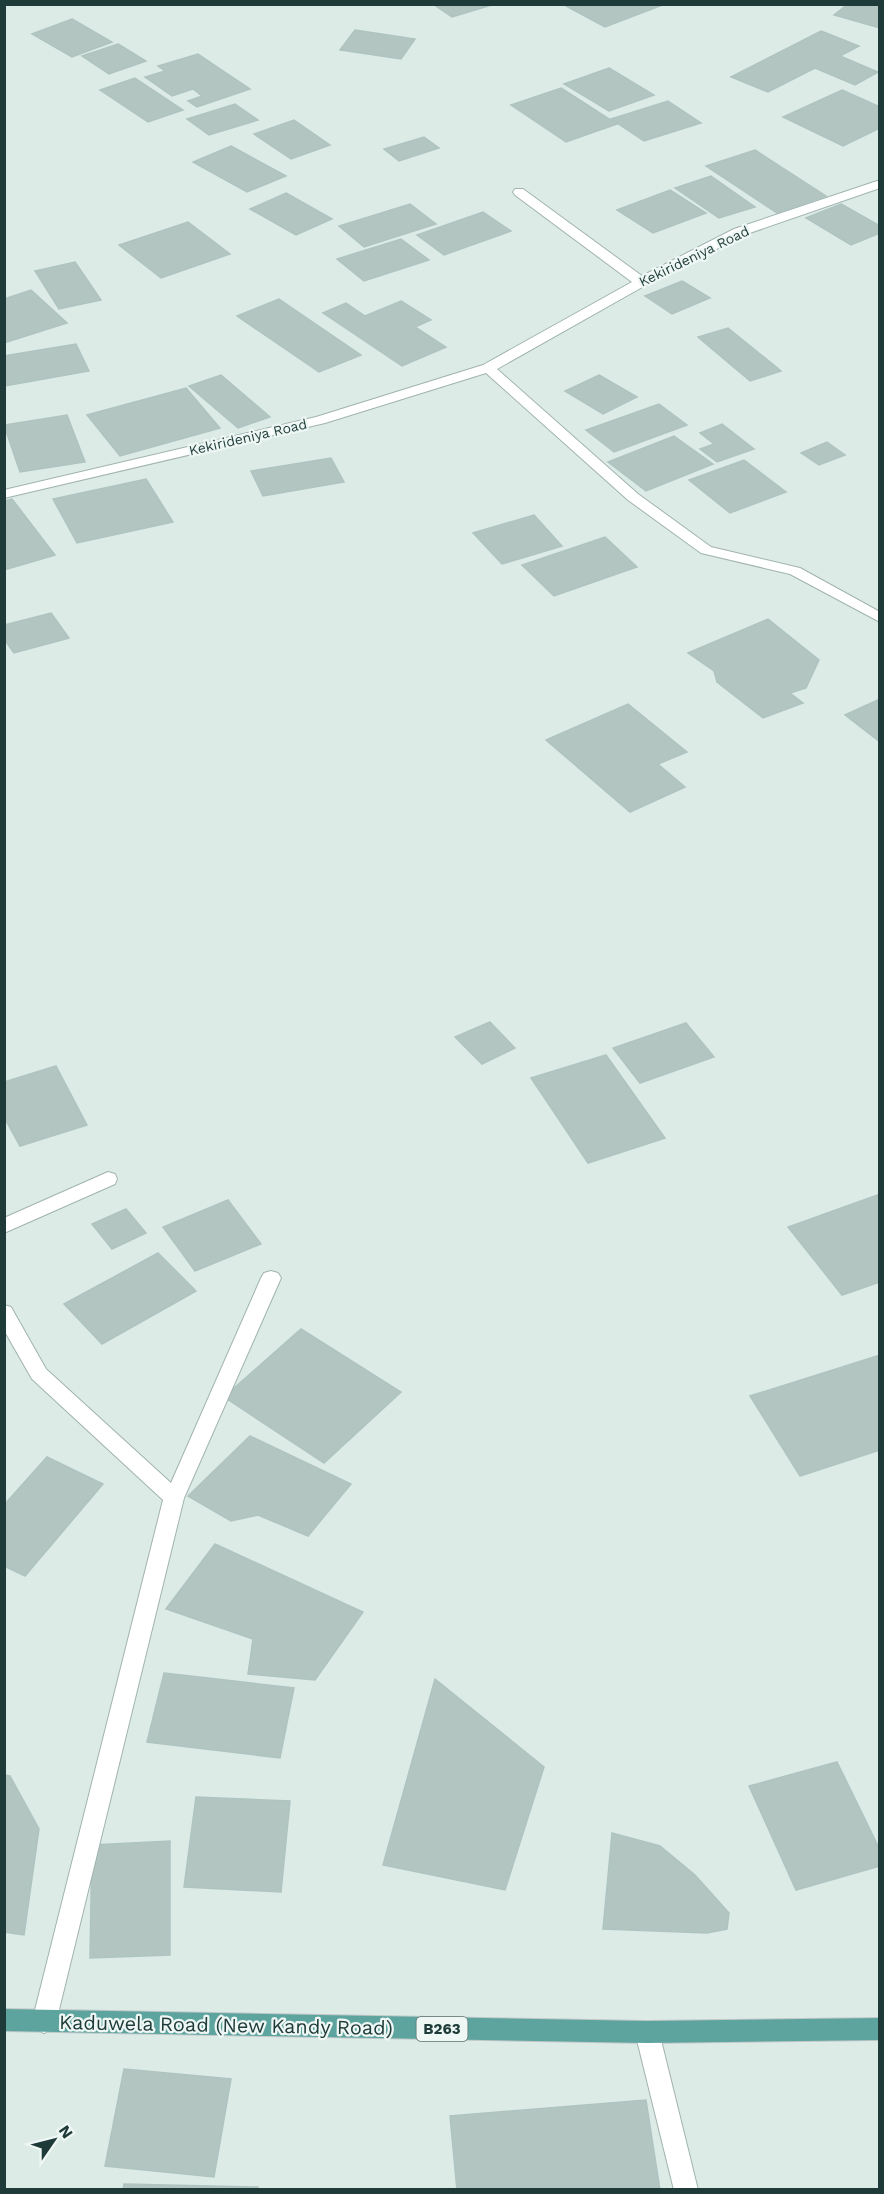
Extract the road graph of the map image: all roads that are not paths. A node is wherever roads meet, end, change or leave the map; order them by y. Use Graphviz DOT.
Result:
graph roads {
  1 [pos="878,186"];
  2 [pos="519,192"];
  3 [pos="641,282"];
  4 [pos="488,368"];
  5 [pos="5,493"];
  6 [pos="879,618"];
  7 [pos="108,1179"];
  8 [pos="4,1226"];
  9 [pos="271,1278"];
  10 [pos="4,1312"];
  11 [pos="174,1497"];
  12 [pos="4,2020"];
  13 [pos="44,2022"];
  14 [pos="879,2029"];
  15 [pos="647,2032"];
  16 [pos="686,2190"];
  1 -- 3 [label="street, Kekirideniya Road"];
  2 -- 3 [label="street"];
  3 -- 4 [label="street, Kekirideniya Road"];
  4 -- 5 [label="street, Kekirideniya Road"];
  4 -- 6 [label="street"];
  7 -- 8 [label="street"];
  9 -- 11 [label="street"];
  10 -- 11 [label="street"];
  11 -- 13 [label="street"];
  12 -- 13 [label="main road, Kaduwela Road (New Kandy Road) / B263"];
  13 -- 15 [label="main road, Kaduwela Road (New Kandy Road) / B263"];
  14 -- 15 [label="main road, Kaduwela Road (New Kandy Road) / B263"];
  15 -- 16 [label="street"];
}
